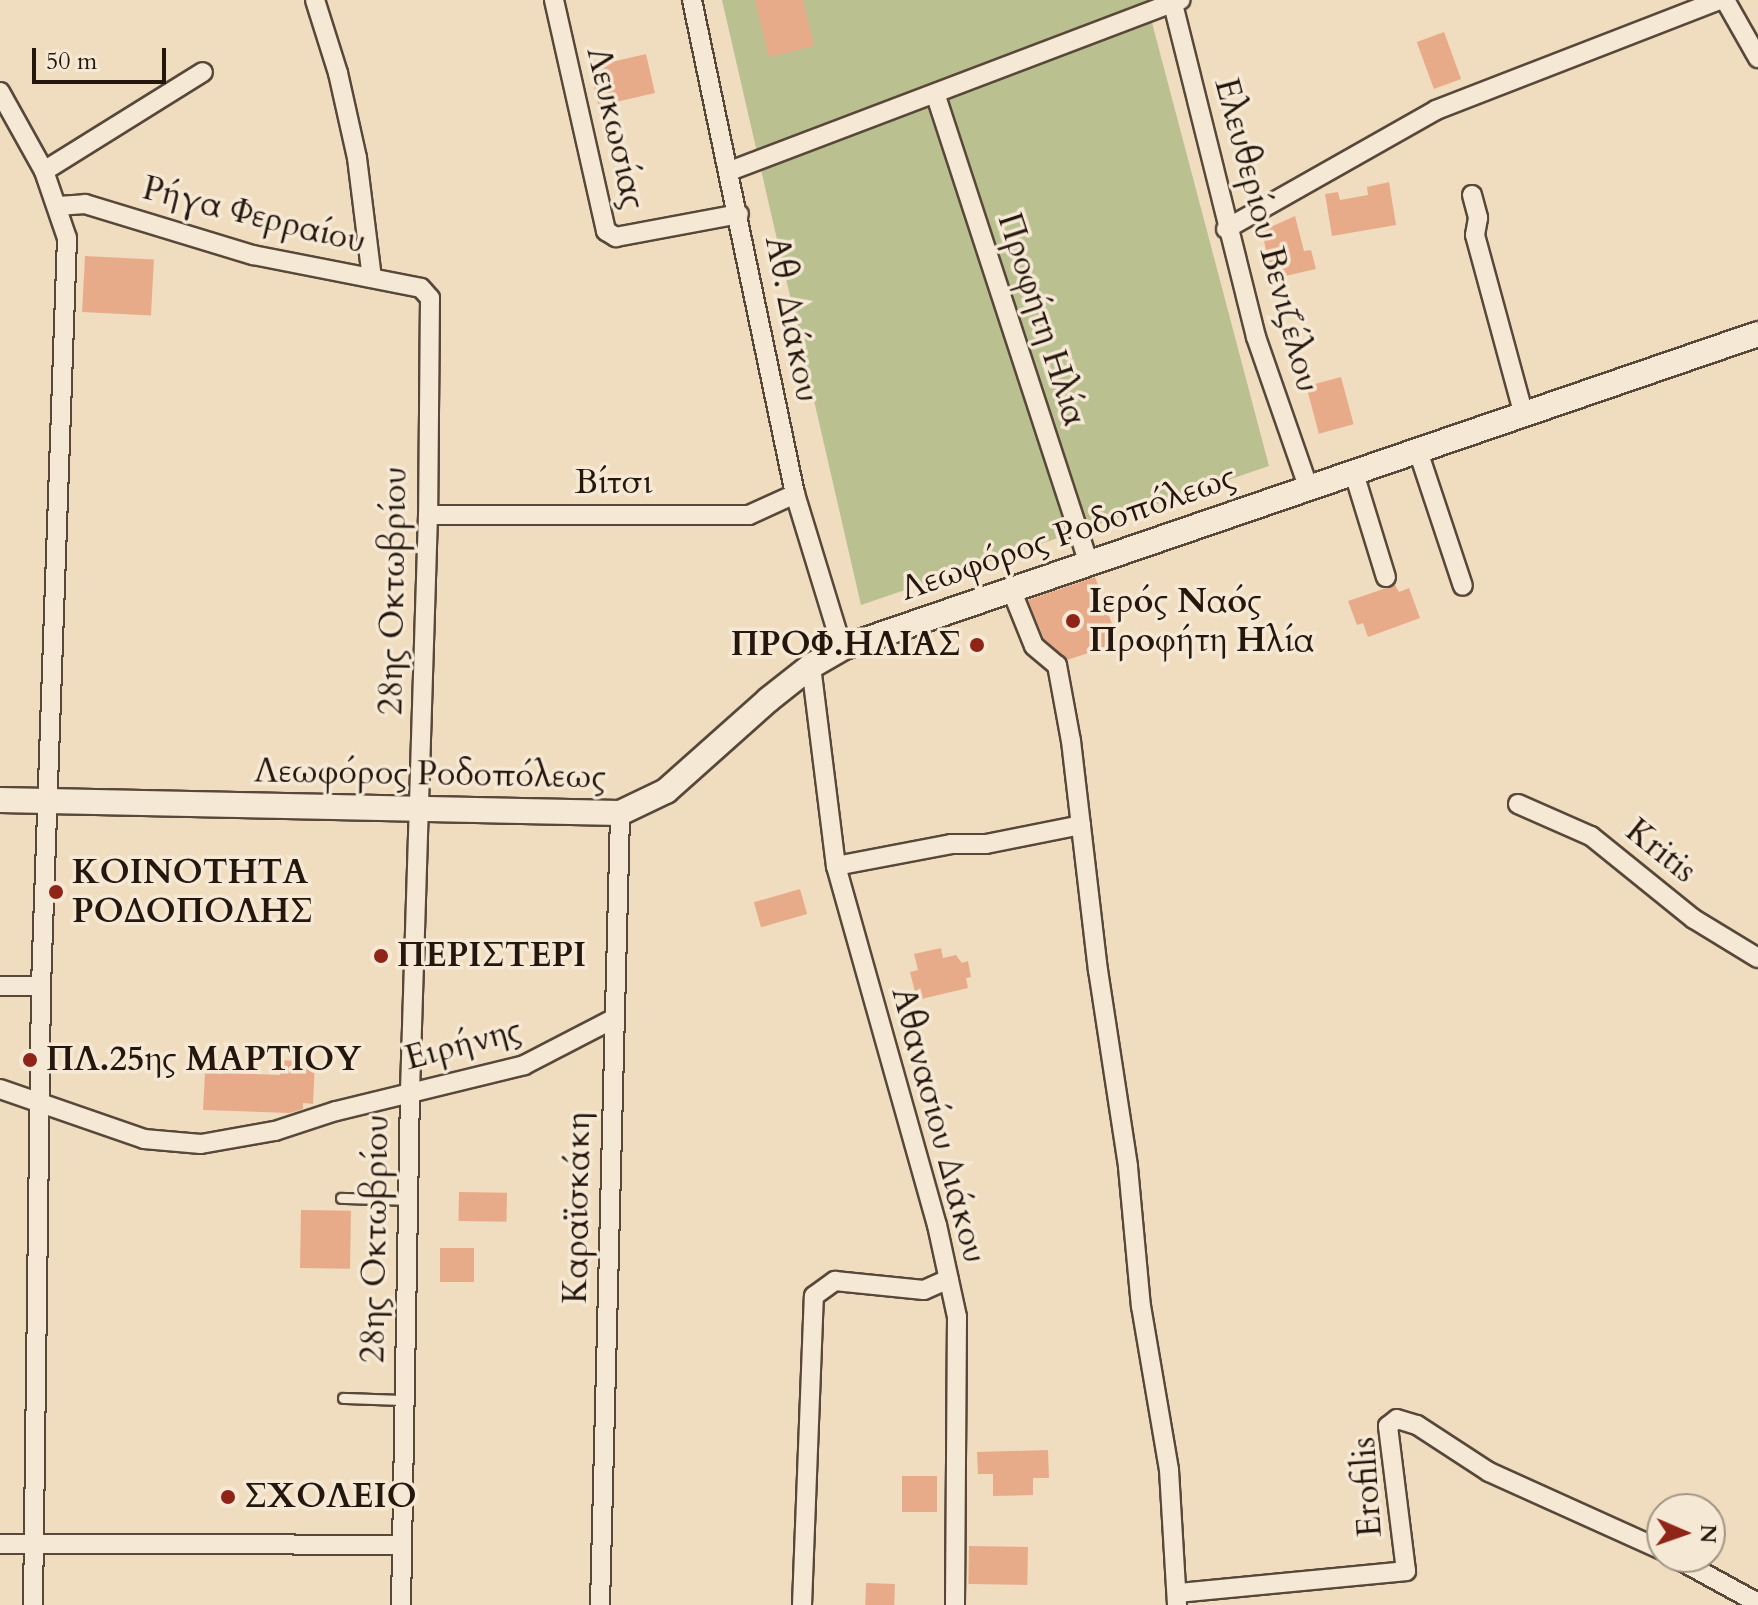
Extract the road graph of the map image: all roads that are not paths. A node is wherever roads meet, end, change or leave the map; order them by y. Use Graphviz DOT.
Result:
graph roads {
  1 [pos="315,0"];
  2 [pos="554,0"];
  3 [pos="692,0"];
  4 [pos="1722,0"];
  5 [pos="1175,1"];
  6 [pos="1758,58"];
  7 [pos="203,72"];
  8 [pos="0,92"];
  9 [pos="936,96"];
  10 [pos="44,171"];
  11 [pos="730,171"];
  12 [pos="1472,195"];
  13 [pos="58,206"];
  14 [pos="739,214"];
  15 [pos="1226,229"];
  16 [pos="372,278"];
  17 [pos="430,298"];
  18 [pos="1758,334"];
  19 [pos="1523,412"];
  20 [pos="1417,448"];
  21 [pos="1353,470"];
  22 [pos="1308,486"];
  23 [pos="795,494"];
  24 [pos="428,515"];
  25 [pos="1088,562"];
  26 [pos="1386,577"];
  27 [pos="1463,586"];
  28 [pos="1011,589"];
  29 [pos="842,648"];
  30 [pos="811,666"];
  31 [pos="0,800"];
  32 [pos="47,800"];
  33 [pos="1518,804"];
  34 [pos="420,808"];
  35 [pos="620,813"];
  36 [pos="1081,825"];
  37 [pos="836,866"];
  38 [pos="1758,958"];
  39 [pos="0,986"];
  40 [pos="41,986"];
  41 [pos="613,1019"];
  42 [pos="0,1089"];
  43 [pos="410,1091"];
  44 [pos="40,1100"];
  45 [pos="341,1198"];
  46 [pos="408,1200"];
  47 [pos="949,1279"];
  48 [pos="343,1398"];
  49 [pos="404,1400"];
  50 [pos="1646,1543"];
  51 [pos="0,1544"];
  52 [pos="33,1545"];
  53 [pos="402,1545"];
  54 [pos="1703,1573"];
  55 [pos="1177,1599"];
  56 [pos="1758,1603"];
  57 [pos="33,1605"];
  58 [pos="401,1605"];
  59 [pos="600,1605"];
  60 [pos="802,1605"];
  61 [pos="955,1605"];
  1 -- 16 [label="street"];
  2 -- 14 [label="street, Λευκωσίας"];
  3 -- 11 [label="street, Αθ. Διάκου"];
  4 -- 6 [label="street"];
  4 -- 15 [label="street"];
  5 -- 9 [label="street"];
  5 -- 15 [label="street, Ελευθερίου Βενιζέλου"];
  7 -- 10 [label="street"];
  8 -- 10 [label="street"];
  9 -- 11 [label="street"];
  9 -- 25 [label="street, Προφήτη Ηλία"];
  10 -- 13 [label="street"];
  11 -- 14 [label="street, Αθ. Διάκου"];
  12 -- 19 [label="street"];
  13 -- 16 [label="street, Ρήγα Φερραίου"];
  13 -- 32 [label="street"];
  14 -- 23 [label="street, Αθ. Διάκου"];
  15 -- 22 [label="street, Ελευθερίου Βενιζέλου"];
  16 -- 17 [label="street, Ρήγα Φερραίου"];
  17 -- 24 [label="street, 28ης Οκτωβρίου"];
  18 -- 19 [label="street, Λεωφόρος Ροδοπόλεως"];
  19 -- 20 [label="street, Λεωφόρος Ροδοπόλεως"];
  20 -- 21 [label="street, Λεωφόρος Ροδοπόλεως"];
  20 -- 27 [label="street"];
  21 -- 22 [label="street, Λεωφόρος Ροδοπόλεως"];
  21 -- 26 [label="street"];
  22 -- 25 [label="street, Λεωφόρος Ροδοπόλεως"];
  23 -- 24 [label="street, Βίτσι"];
  23 -- 29 [label="street, Αθ. Διάκου"];
  24 -- 34 [label="street, 28ης Οκτωβρίου"];
  25 -- 28 [label="street, Λεωφόρος Ροδοπόλεως"];
  28 -- 29 [label="street, Λεωφόρος Ροδοπόλεως"];
  28 -- 36 [label="street"];
  29 -- 30 [label="street, Λεωφόρος Ροδοπόλεως"];
  30 -- 35 [label="street, Λεωφόρος Ροδοπόλεως"];
  30 -- 37 [label="street, Αθανασίου Διάκου"];
  31 -- 32 [label="street, Λεωφόρος Ροδοπόλεως"];
  32 -- 34 [label="street, Λεωφόρος Ροδοπόλεως"];
  32 -- 40 [label="street"];
  33 -- 38 [label="street, Kritis"];
  34 -- 35 [label="street, Λεωφόρος Ροδοπόλεως"];
  34 -- 43 [label="street, 28ης Οκτωβρίου"];
  35 -- 41 [label="street, Καραϊσκάκη"];
  36 -- 37 [label="street"];
  36 -- 55 [label="street"];
  37 -- 47 [label="street, Αθανασίου Διάκου"];
  39 -- 40 [label="street"];
  40 -- 44 [label="street"];
  41 -- 43 [label="street, Ειρήνης"];
  41 -- 59 [label="street, Καραϊσκάκη"];
  42 -- 44 [label="street, Ειρήνης"];
  43 -- 44 [label="street, Ειρήνης"];
  43 -- 46 [label="street, 28ης Οκτωβρίου"];
  44 -- 52 [label="street"];
  45 -- 46 [label="lane"];
  46 -- 49 [label="street, 28ης Οκτωβρίου"];
  47 -- 60 [label="street"];
  47 -- 61 [label="street, Αθανασίου Διάκου"];
  48 -- 49 [label="lane"];
  49 -- 53 [label="street, 28ης Οκτωβρίου"];
  50 -- 55 [label="street, Erofilis"];
  51 -- 52 [label="street"];
  52 -- 53 [label="street"];
  52 -- 57 [label="street"];
  53 -- 58 [label="street, 28ης Οκτωβρίου"];
  54 -- 56 [label="street"];
}
